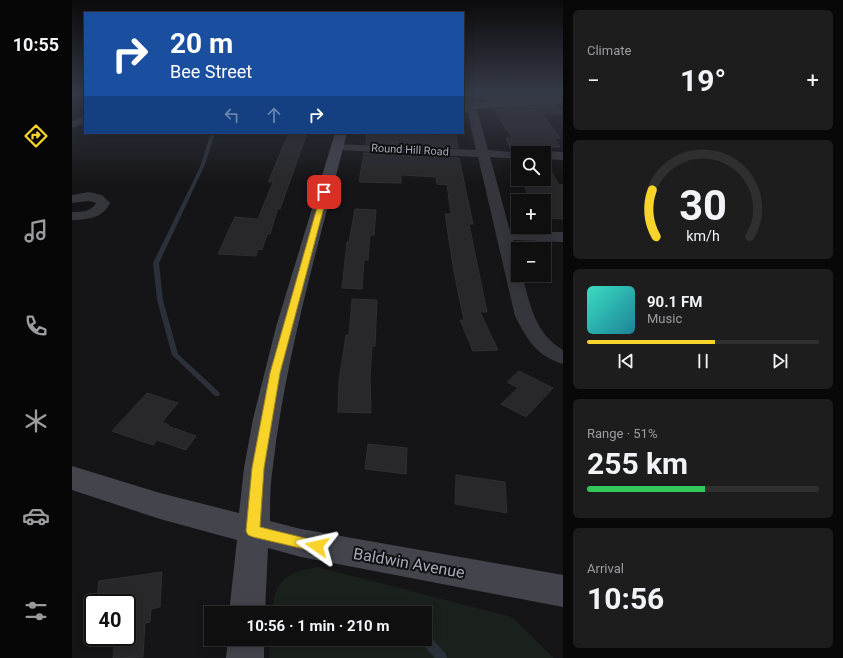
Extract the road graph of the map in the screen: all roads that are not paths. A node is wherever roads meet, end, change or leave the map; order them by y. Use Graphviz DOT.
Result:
graph roads {
  1 [pos="476,124"];
  2 [pos="339,140"];
  3 [pos="484,154"];
  4 [pos="511,155"];
  5 [pos="551,155"];
  6 [pos="563,156"];
  7 [pos="72,199"];
  8 [pos="72,216"];
  9 [pos="504,235"];
  10 [pos="563,237"];
  11 [pos="563,357"];
  12 [pos="72,478"];
  13 [pos="253,531"];
  14 [pos="563,591"];
  15 [pos="248,606"];
  16 [pos="246,646"];
  17 [pos="245,658"];
  1 -- 3 [label="street"];
  2 -- 3 [label="street, Round Hill Road"];
  2 -- 13 [label="street"];
  3 -- 4 [label="street, Round Hill Road"];
  3 -- 9 [label="street"];
  5 -- 6 [label="street"];
  7 -- 8 [label="street"];
  9 -- 10 [label="street"];
  9 -- 11 [label="street"];
  12 -- 13 [label="street, Baldwin Avenue"];
  13 -- 14 [label="street, Baldwin Avenue"];
  13 -- 15 [label="street"];
  16 -- 17 [label="street"];
}
